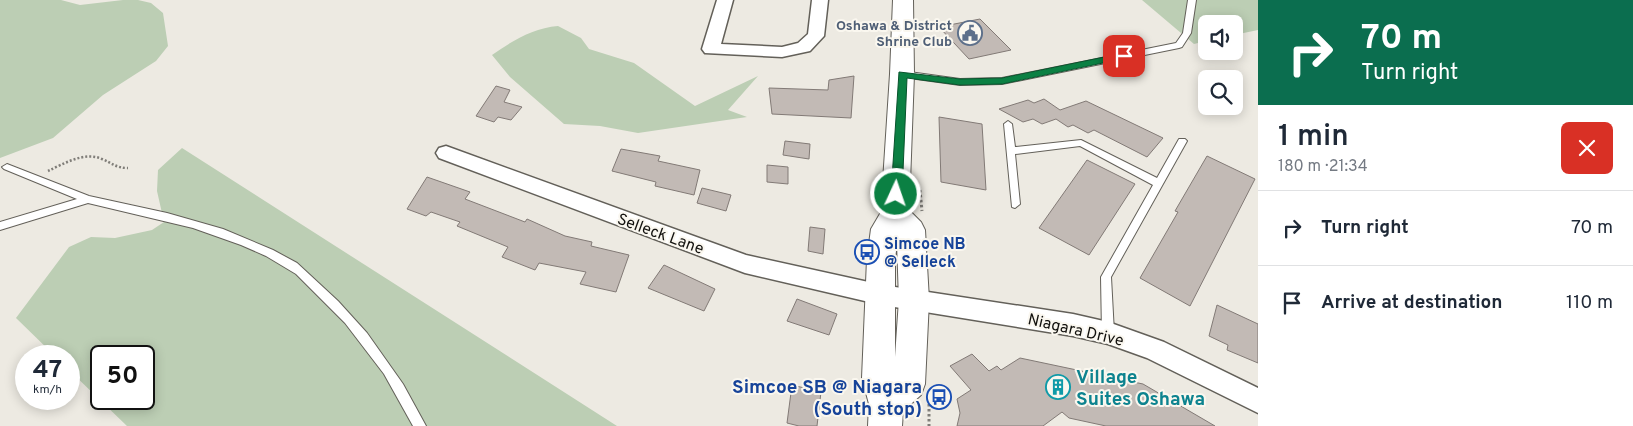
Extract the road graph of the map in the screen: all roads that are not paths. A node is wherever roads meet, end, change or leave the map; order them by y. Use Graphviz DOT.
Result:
graph roads {
  1 [pos="725,0"];
  2 [pos="820,0"];
  3 [pos="903,0"];
  4 [pos="1192,0"];
  5 [pos="902,74"];
  6 [pos="1008,124"];
  7 [pos="1182,141"];
  8 [pos="1010,152"];
  9 [pos="446,153"];
  10 [pos="7,167"];
  11 [pos="1158,183"];
  12 [pos="88,199"];
  13 [pos="1015,204"];
  14 [pos="895,213"];
  15 [pos="0,226"];
  16 [pos="882,295"];
  17 [pos="914,300"];
  18 [pos="1108,333"];
  19 [pos="1258,401"];
  20 [pos="886,415"];
  21 [pos="420,426"];
  1 -- 2 [label="street"];
  3 -- 5 [label="main road"];
  4 -- 5 [label="lane"];
  5 -- 14 [label="main road"];
  6 -- 8 [label="lane"];
  7 -- 11 [label="lane"];
  8 -- 11 [label="lane"];
  8 -- 13 [label="lane"];
  9 -- 16 [label="street, Selleck Lane"];
  10 -- 12 [label="lane"];
  11 -- 18 [label="lane"];
  12 -- 15 [label="lane"];
  12 -- 21 [label="lane"];
  14 -- 16 [label="main road"];
  14 -- 17 [label="main road"];
  16 -- 17 [label="street, Niagara Drive"];
  16 -- 20 [label="main road"];
  17 -- 18 [label="street, Niagara Drive"];
  17 -- 20 [label="main road"];
  18 -- 19 [label="street, Niagara Drive"];
}
